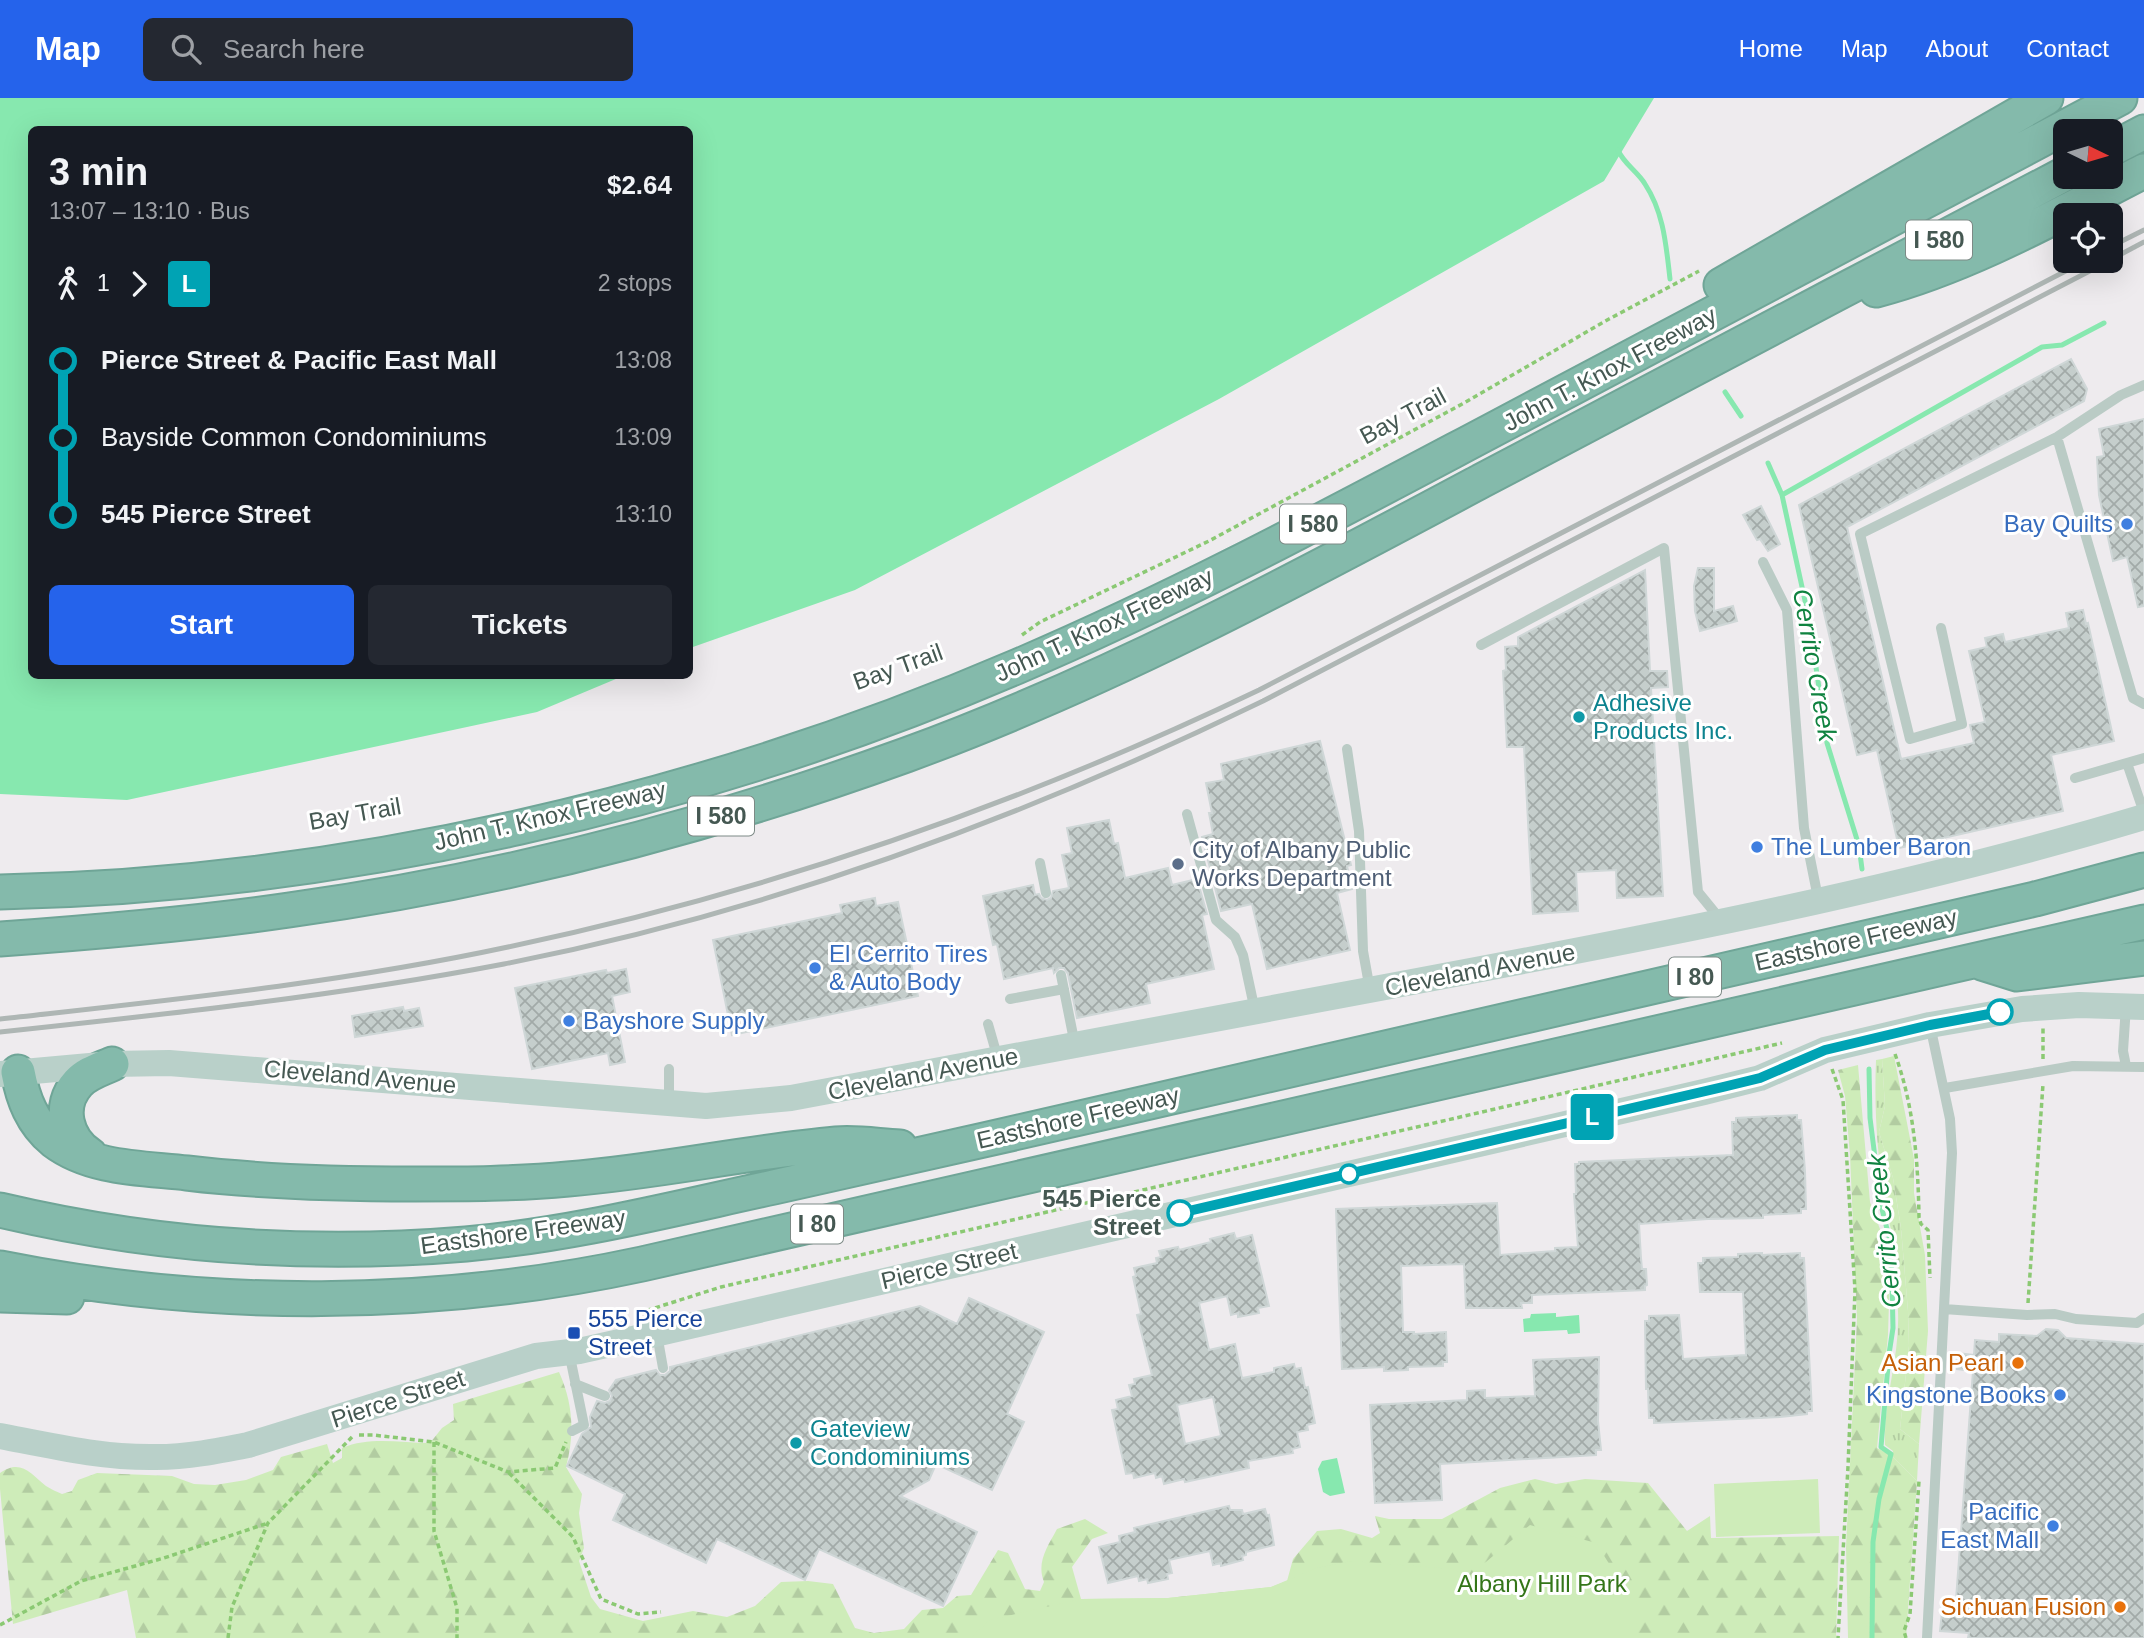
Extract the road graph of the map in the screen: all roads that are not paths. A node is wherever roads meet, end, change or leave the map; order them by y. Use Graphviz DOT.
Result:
graph roads {
  1 [pos="2046,98"];
  2 [pos="2120,98"];
  3 [pos="2144,132"];
  4 [pos="2123,143"];
  5 [pos="2144,171"];
  6 [pos="2053,180"];
  7 [pos="1813,306"];
  8 [pos="2144,385"];
  9 [pos="1530,410"];
  10 [pos="2057,437"];
  11 [pos="1763,562"];
  12 [pos="1941,628"];
  13 [pos="1480,645"];
  14 [pos="2144,704"];
  15 [pos="1347,749"];
  16 [pos="2144,758"];
  17 [pos="2127,762"];
  18 [pos="2075,778"];
  19 [pos="1187,814"];
  20 [pos="2144,815"];
  21 [pos="2144,849"];
  22 [pos="1040,863"];
  23 [pos="2144,870"];
  24 [pos="2106,880"];
  25 [pos="0,892"];
  26 [pos="1046,893"];
  27 [pos="1827,900"];
  28 [pos="2144,922"];
  29 [pos="1723,923"];
  30 [pos="97,932"];
  31 [pos="0,939"];
  32 [pos="0,945"];
  33 [pos="2144,958"];
  34 [pos="1976,961"];
  35 [pos="1061,975"];
  36 [pos="1064,989"];
  37 [pos="1370,990"];
  38 [pos="1010,999"];
  39 [pos="2135,1006"];
  40 [pos="1255,1012"];
  41 [pos="988,1024"];
  42 [pos="1930,1025"];
  43 [pos="1075,1045"];
  44 [pos="998,1060"];
  45 [pos="112,1064"];
  46 [pos="2126,1066"];
  47 [pos="2144,1067"];
  48 [pos="669,1069"];
  49 [pos="9,1073"];
  50 [pos="1944,1088"];
  51 [pos="669,1104"];
  52 [pos="944,1149"];
  53 [pos="111,1164"];
  54 [pos="0,1210"];
  55 [pos="0,1268"];
  56 [pos="0,1295"];
  57 [pos="266,1297"];
  58 [pos="1944,1309"];
  59 [pos="2144,1318"];
  60 [pos="656,1334"];
  61 [pos="569,1352"];
  62 [pos="663,1368"];
  63 [pos="575,1384"];
  64 [pos="605,1396"];
  65 [pos="572,1430"];
  66 [pos="0,1436"];
  67 [pos="1927,1638"];
  1 -- 9 [label="highway"];
  2 -- 9 [label="highway, John T. Knox Freeway / I 580"];
  3 -- 4 [label="highway"];
  5 -- 7 [label="highway"];
  6 -- 7 [label="highway, John T. Knox Freeway / I 580"];
  7 -- 30 [label="highway, John T. Knox Freeway / I 580"];
  8 -- 10 [label="lane"];
  9 -- 25 [label="highway, John T. Knox Freeway / I 580"];
  10 -- 12 [label="lane"];
  10 -- 14 [label="lane"];
  11 -- 27 [label="lane"];
  13 -- 29 [label="lane"];
  15 -- 37 [label="lane"];
  16 -- 17 [label="lane"];
  17 -- 18 [label="lane"];
  17 -- 20 [label="lane"];
  19 -- 40 [label="lane"];
  20 -- 27 [label="street, Cleveland Avenue"];
  21 -- 24 [label="highway"];
  22 -- 26 [label="lane"];
  23 -- 24 [label="highway, Eastshore Freeway / I 80"];
  24 -- 52 [label="highway, Eastshore Freeway / I 80"];
  27 -- 29 [label="street, Cleveland Avenue"];
  28 -- 34 [label="highway, Eastshore Freeway / I 80"];
  29 -- 37 [label="street, Cleveland Avenue"];
  30 -- 31 [label="highway, John T. Knox Freeway / I 580"];
  30 -- 32 [label="highway"];
  33 -- 34 [label="highway"];
  34 -- 57 [label="highway, Eastshore Freeway / I 80"];
  35 -- 36 [label="lane"];
  36 -- 38 [label="lane"];
  36 -- 43 [label="lane"];
  37 -- 40 [label="street, Cleveland Avenue"];
  39 -- 42 [label="street, Pierce Street"];
  39 -- 46 [label="lane"];
  40 -- 43 [label="street, Cleveland Avenue"];
  41 -- 44 [label="lane"];
  42 -- 50 [label="lane"];
  42 -- 60 [label="street, Pierce Street"];
  43 -- 44 [label="street, Cleveland Avenue"];
  44 -- 51 [label="street, Cleveland Avenue"];
  45 -- 49 [label="street, Cleveland Avenue"];
  45 -- 51 [label="street, Cleveland Avenue"];
  45 -- 53 [label="highway"];
  46 -- 47 [label="lane"];
  46 -- 50 [label="lane"];
  48 -- 51 [label="lane"];
  49 -- 53 [label="highway"];
  50 -- 58 [label="lane"];
  52 -- 53 [label="highway"];
  52 -- 54 [label="highway, Eastshore Freeway / I 80"];
  55 -- 57 [label="highway, Eastshore Freeway / I 80"];
  56 -- 57 [label="highway"];
  58 -- 59 [label="lane"];
  58 -- 67 [label="lane"];
  60 -- 61 [label="street, Pierce Street"];
  60 -- 62 [label="lane"];
  61 -- 63 [label="lane"];
  61 -- 66 [label="street, Pierce Street"];
  63 -- 64 [label="lane"];
  63 -- 65 [label="lane"];
}
